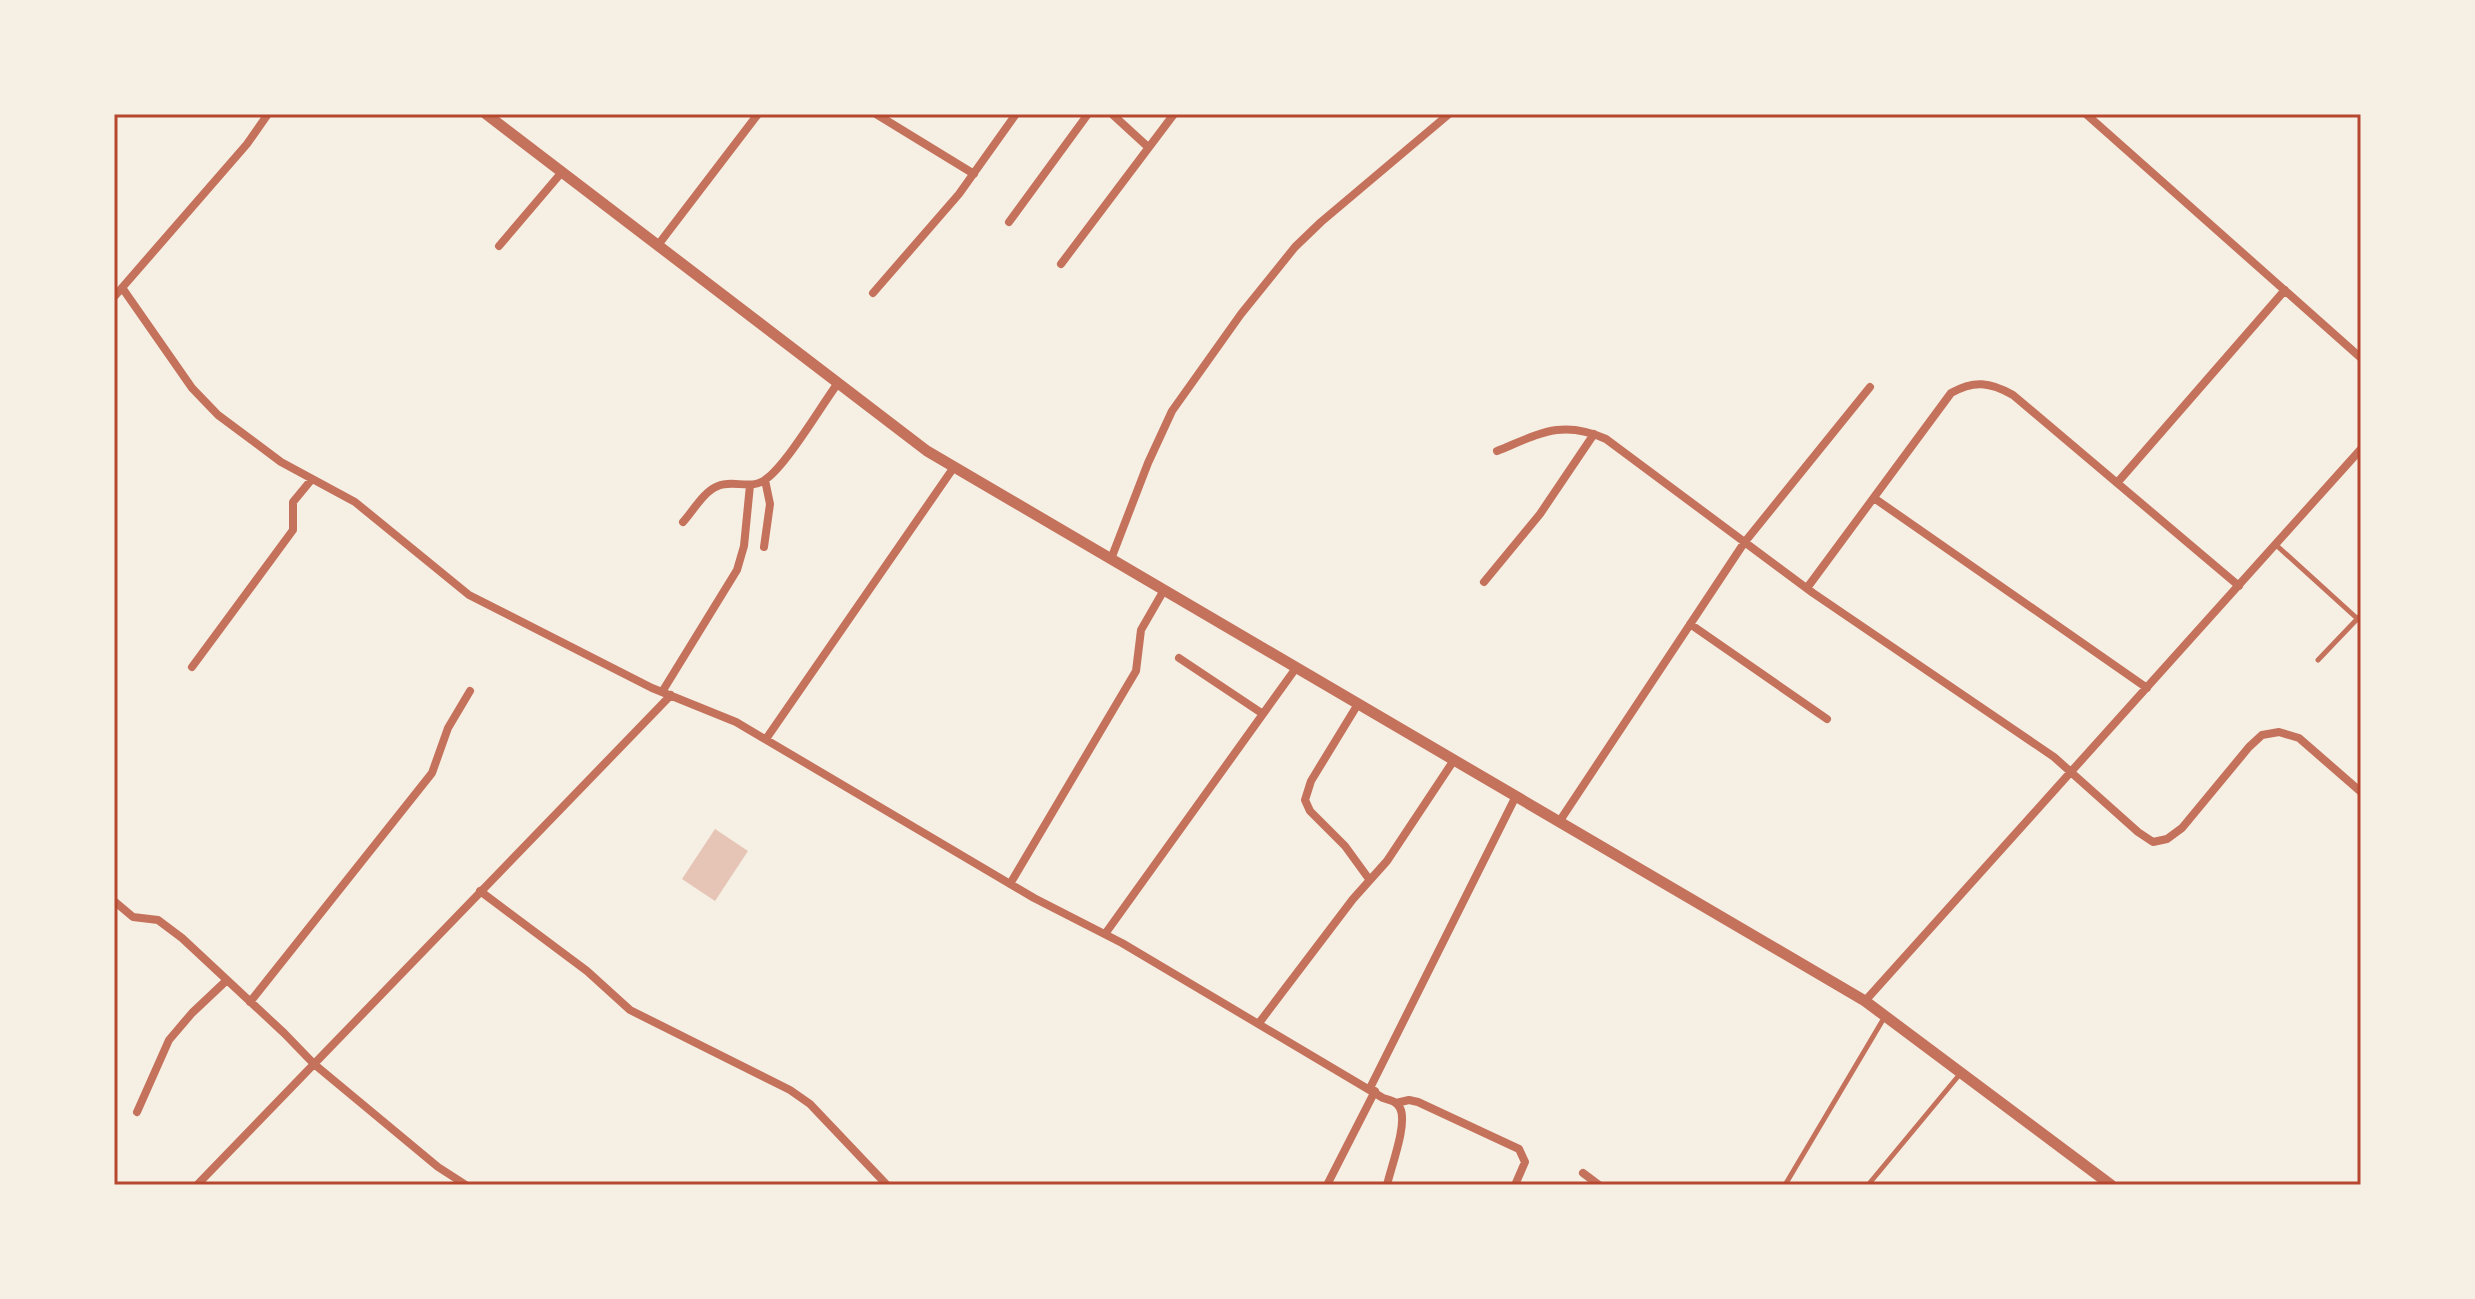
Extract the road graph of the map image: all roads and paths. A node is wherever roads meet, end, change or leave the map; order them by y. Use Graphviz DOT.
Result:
graph roads {
  1 [pos="268,114"];
  2 [pos="486,114"];
  3 [pos="758,114"];
  4 [pos="876,114"];
  5 [pos="1016,114"];
  6 [pos="1088,114"];
  7 [pos="1112,114"];
  8 [pos="1174,114"];
  9 [pos="1449,114"];
  10 [pos="2086,114"];
  11 [pos="1148,147"];
  12 [pos="562,172"];
  13 [pos="974,174"];
  14 [pos="1009,222"];
  15 [pos="658,245"];
  16 [pos="499,246"];
  17 [pos="1061,264"];
  18 [pos="123,289"];
  19 [pos="2285,290"];
  20 [pos="873,293"];
  21 [pos="114,297"];
  22 [pos="2361,358"];
  23 [pos="838,383"];
  24 [pos="1870,387"];
  25 [pos="1594,434"];
  26 [pos="2361,449"];
  27 [pos="1497,451"];
  28 [pos="954,467"];
  29 [pos="312,479"];
  30 [pos="765,480"];
  31 [pos="2117,483"];
  32 [pos="750,485"];
  33 [pos="1874,498"];
  34 [pos="683,522"];
  35 [pos="1744,543"];
  36 [pos="2275,544"];
  37 [pos="764,547"];
  38 [pos="1111,559"];
  39 [pos="1484,582"];
  40 [pos="2239,586"];
  41 [pos="1807,588"];
  42 [pos="1164,590"];
  43 [pos="2360,619"];
  44 [pos="1690,624"];
  45 [pos="1179,658"];
  46 [pos="2318,660"];
  47 [pos="192,667"];
  48 [pos="1296,668"];
  49 [pos="2147,688"];
  50 [pos="470,691"];
  51 [pos="666,694"];
  52 [pos="1358,704"];
  53 [pos="1263,714"];
  54 [pos="1827,719"];
  55 [pos="766,739"];
  56 [pos="1454,760"];
  57 [pos="2072,773"];
  58 [pos="2361,792"];
  59 [pos="1516,796"];
  60 [pos="1559,822"];
  61 [pos="1369,879"];
  62 [pos="1010,884"];
  63 [pos="480,891"];
  64 [pos="114,901"];
  65 [pos="1105,934"];
  66 [pos="227,980"];
  67 [pos="1865,1001"];
  68 [pos="250,1002"];
  69 [pos="1885,1017"];
  70 [pos="1259,1023"];
  71 [pos="314,1064"];
  72 [pos="1960,1074"];
  73 [pos="1372,1090"];
  74 [pos="1396,1103"];
  75 [pos="137,1112"];
  76 [pos="1583,1173"];
  77 [pos="197,1185"];
  78 [pos="466,1185"];
  79 [pos="887,1185"];
  80 [pos="1327,1185"];
  81 [pos="1387,1185"];
  82 [pos="1515,1185"];
  83 [pos="1599,1185"];
  84 [pos="1785,1185"];
  85 [pos="1868,1185"];
  86 [pos="2111,1185"];
  1 -- 18 [label="street"];
  2 -- 12 [label="street"];
  3 -- 15 [label="street"];
  4 -- 13 [label="street"];
  5 -- 13 [label="street"];
  6 -- 14 [label="street"];
  7 -- 11 [label="street"];
  8 -- 11 [label="street"];
  9 -- 38 [label="street"];
  10 -- 19 [label="street"];
  11 -- 17 [label="street"];
  12 -- 15 [label="street"];
  12 -- 16 [label="street"];
  13 -- 20 [label="street"];
  15 -- 23 [label="street"];
  18 -- 21 [label="street"];
  18 -- 29 [label="street"];
  19 -- 22 [label="street"];
  19 -- 31 [label="street"];
  23 -- 28 [label="street"];
  23 -- 30 [label="street"];
  24 -- 35 [label="street"];
  25 -- 27 [label="street"];
  25 -- 35 [label="street"];
  25 -- 39 [label="street"];
  26 -- 36 [label="street"];
  28 -- 38 [label="street"];
  28 -- 55 [label="street"];
  29 -- 47 [label="street"];
  29 -- 51 [label="street"];
  30 -- 32 [label="street"];
  30 -- 37 [label="street"];
  31 -- 33 [label="street"];
  31 -- 40 [label="street"];
  32 -- 34 [label="street"];
  32 -- 51 [label="street"];
  33 -- 41 [label="street"];
  33 -- 49 [label="street"];
  35 -- 41 [label="street"];
  35 -- 44 [label="street"];
  36 -- 40 [label="street"];
  36 -- 43 [label="lane"];
  38 -- 42 [label="street"];
  40 -- 49 [label="street"];
  41 -- 57 [label="street"];
  42 -- 48 [label="street"];
  42 -- 62 [label="street"];
  43 -- 46 [label="lane"];
  44 -- 54 [label="street"];
  44 -- 60 [label="street"];
  45 -- 53 [label="street"];
  48 -- 52 [label="street"];
  48 -- 53 [label="street"];
  49 -- 57 [label="street"];
  50 -- 68 [label="street"];
  51 -- 55 [label="street"];
  51 -- 63 [label="street"];
  52 -- 56 [label="street"];
  52 -- 61 [label="street"];
  53 -- 65 [label="street"];
  55 -- 62 [label="street"];
  56 -- 59 [label="street"];
  56 -- 61 [label="street"];
  57 -- 58 [label="street"];
  57 -- 67 [label="street"];
  59 -- 60 [label="street"];
  59 -- 73 [label="street"];
  60 -- 67 [label="street"];
  61 -- 70 [label="street"];
  62 -- 65 [label="street"];
  63 -- 71 [label="street"];
  63 -- 79 [label="street"];
  64 -- 66 [label="street"];
  65 -- 70 [label="street"];
  66 -- 68 [label="street"];
  66 -- 75 [label="street"];
  67 -- 69 [label="street"];
  68 -- 71 [label="street"];
  69 -- 72 [label="street"];
  69 -- 84 [label="lane"];
  70 -- 73 [label="street"];
  71 -- 77 [label="street"];
  71 -- 78 [label="street"];
  72 -- 85 [label="lane"];
  72 -- 86 [label="street"];
  73 -- 74 [label="street"];
  73 -- 80 [label="street"];
  74 -- 81 [label="street"];
  74 -- 82 [label="street"];
  76 -- 83 [label="street"];
}
